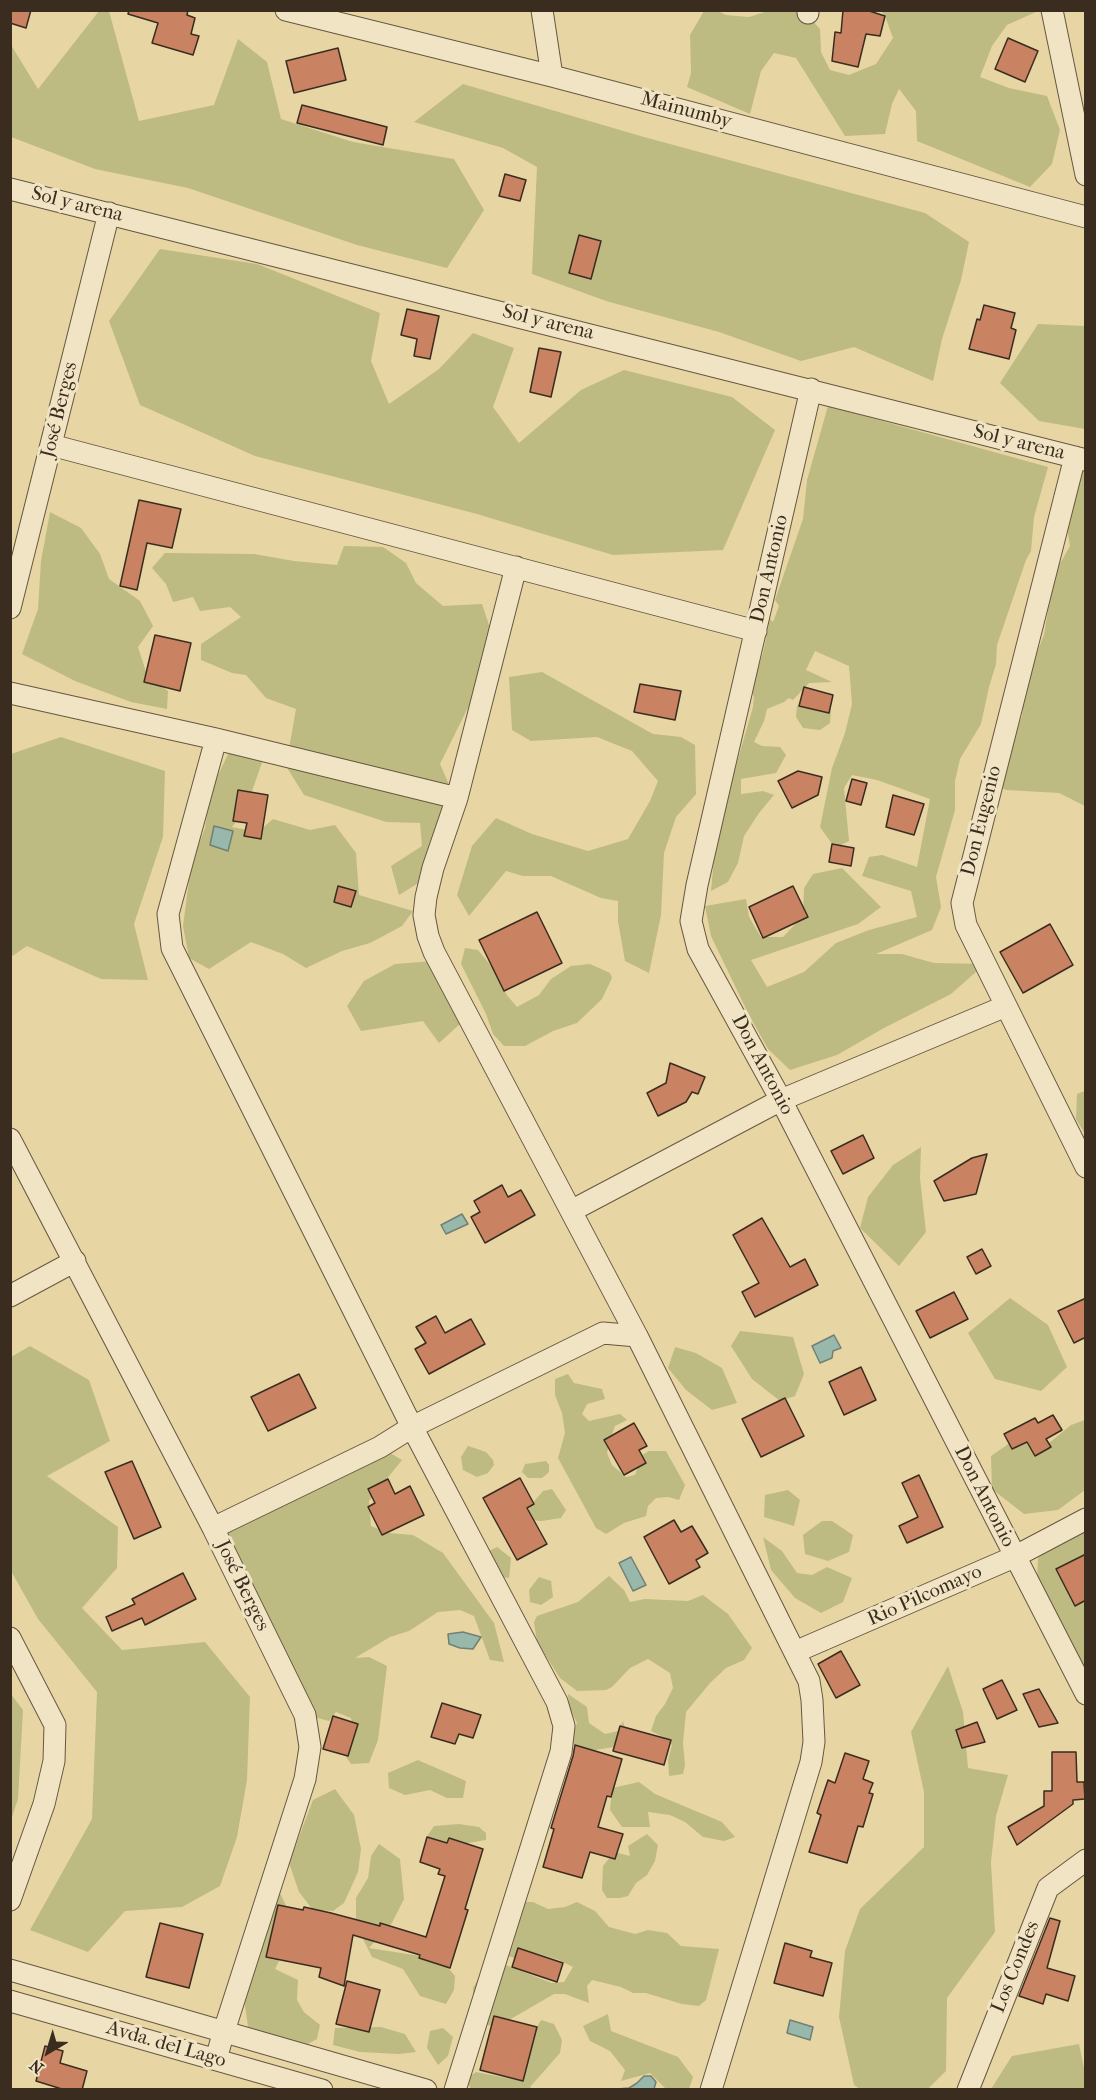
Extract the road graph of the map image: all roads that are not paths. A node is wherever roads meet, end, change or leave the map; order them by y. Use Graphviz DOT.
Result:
graph roads {
  1 [pos="542,10"];
  2 [pos="1053,10"];
  3 [pos="294,12"];
  4 [pos="552,76"];
  5 [pos="1086,175"];
  6 [pos="10,189"];
  7 [pos="109,213"];
  8 [pos="1086,217"];
  9 [pos="811,389"];
  10 [pos="51,445"];
  11 [pos="1080,458"];
  12 [pos="516,567"];
  13 [pos="10,608"];
  14 [pos="756,631"];
  15 [pos="10,693"];
  16 [pos="216,739"];
  17 [pos="457,798"];
  18 [pos="1006,1006"];
  19 [pos="781,1100"];
  20 [pos="10,1139"];
  21 [pos="1086,1167"];
  22 [pos="572,1211"];
  23 [pos="75,1261"];
  24 [pos="10,1296"];
  25 [pos="620,1304"];
  26 [pos="603,1333"];
  27 [pos="637,1336"];
  28 [pos="412,1427"];
  29 [pos="1086,1519"];
  30 [pos="213,1528"];
  31 [pos="1014,1557"];
  32 [pos="10,1638"];
  33 [pos="795,1652"];
  34 [pos="1086,1694"];
  35 [pos="1086,1860"];
  36 [pos="10,1900"];
  37 [pos="10,1970"];
  38 [pos="10,2001"];
  39 [pos="224,2031"];
  40 [pos="216,2060"];
  41 [pos="322,2090"];
  42 [pos="426,2090"];
  43 [pos="455,2090"];
  44 [pos="711,2090"];
  45 [pos="968,2090"];
  1 -- 4 [label="street"];
  2 -- 5 [label="street"];
  3 -- 4 [label="street, Mainumby"];
  4 -- 8 [label="street, Mainumby"];
  6 -- 7 [label="street, Sol y arena"];
  7 -- 9 [label="street, Sol y arena"];
  7 -- 10 [label="street, José Berges"];
  9 -- 11 [label="street, Sol y arena"];
  9 -- 14 [label="street, Don Antonio"];
  10 -- 12 [label="street"];
  10 -- 13 [label="street, José Berges"];
  11 -- 18 [label="street, Don Eugenio"];
  12 -- 14 [label="street"];
  12 -- 17 [label="street"];
  14 -- 19 [label="street, Don Antonio"];
  15 -- 16 [label="street"];
  16 -- 17 [label="street"];
  16 -- 28 [label="street"];
  17 -- 22 [label="street"];
  18 -- 19 [label="street"];
  18 -- 21 [label="street, Don Eugenio"];
  19 -- 22 [label="street"];
  19 -- 31 [label="street, Don Antonio"];
  20 -- 23 [label="street, José Berges"];
  22 -- 25 [label="street"];
  23 -- 24 [label="street"];
  23 -- 30 [label="street, José Berges"];
  25 -- 26 [label="street"];
  25 -- 27 [label="street"];
  26 -- 27 [label="street"];
  26 -- 28 [label="street"];
  27 -- 33 [label="street"];
  28 -- 30 [label="street"];
  28 -- 43 [label="street"];
  29 -- 31 [label="street, Rio Pilcomayo"];
  30 -- 39 [label="street, José Berges"];
  31 -- 33 [label="street, Rio Pilcomayo"];
  31 -- 34 [label="street, Don Antonio"];
  32 -- 36 [label="street"];
  33 -- 44 [label="street"];
  35 -- 45 [label="street, Los Condes"];
  37 -- 39 [label="street"];
  38 -- 40 [label="street, Avda. del Lago"];
  39 -- 40 [label="street, José Berges"];
  39 -- 42 [label="street"];
  40 -- 41 [label="street, Avda. del Lago"];
}
